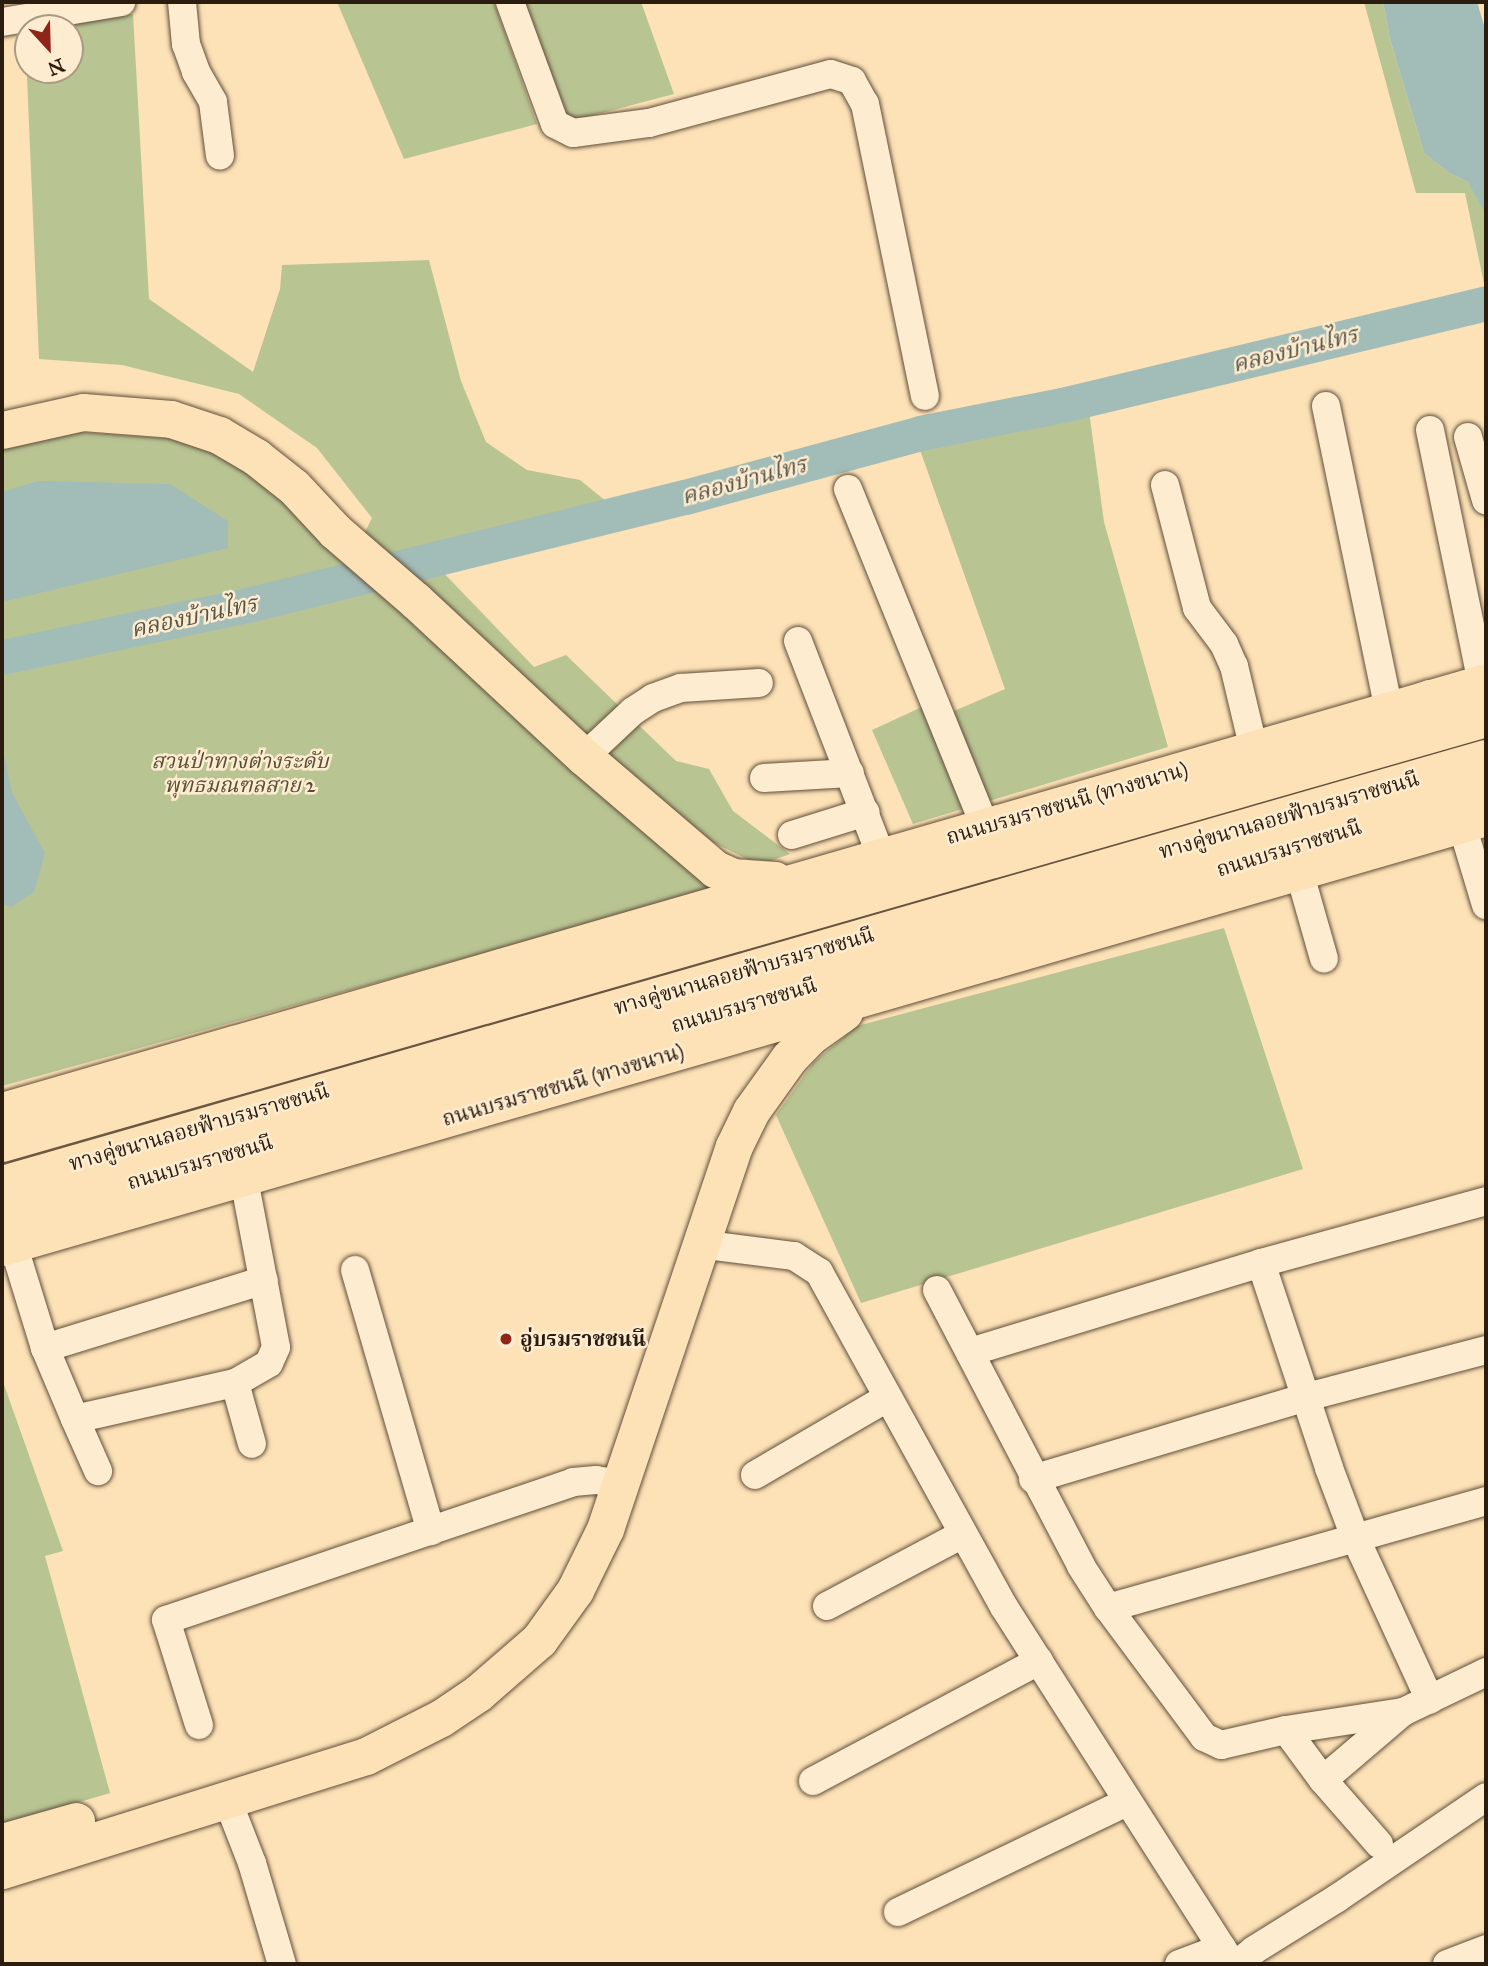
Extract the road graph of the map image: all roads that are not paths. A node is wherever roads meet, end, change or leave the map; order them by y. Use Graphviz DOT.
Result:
graph roads {
  1 [pos="121,2"];
  2 [pos="182,2"];
  3 [pos="510,2"];
  4 [pos="2,22"];
  5 [pos="220,156"];
  6 [pos="925,396"];
  7 [pos="1326,406"];
  8 [pos="2,430"];
  9 [pos="1430,430"];
  10 [pos="1468,437"];
  11 [pos="1165,485"];
  12 [pos="848,489"];
  13 [pos="1486,500"];
  14 [pos="798,641"];
  15 [pos="759,683"];
  16 [pos="1485,694"];
  17 [pos="1430,699"];
  18 [pos="1389,710"];
  19 [pos="1486,733"];
  20 [pos="1254,750"];
  21 [pos="584,757"];
  22 [pos="1486,758"];
  23 [pos="850,773"];
  24 [pos="764,778"];
  25 [pos="1486,789"];
  26 [pos="866,813"];
  27 [pos="1115,824"];
  28 [pos="985,827"];
  29 [pos="1467,829"];
  30 [pos="792,835"];
  31 [pos="881,856"];
  32 [pos="1299,871"];
  33 [pos="793,881"];
  34 [pos="1156,888"];
  35 [pos="1486,905"];
  36 [pos="1324,959"];
  37 [pos="870,995"];
  38 [pos="2,1111"];
  39 [pos="2,1143"];
  40 [pos="2,1158"];
  41 [pos="244,1179"];
  42 [pos="2,1184"];
  43 [pos="1486,1200"];
  44 [pos="6,1236"];
  45 [pos="699,1244"];
  46 [pos="1261,1263"];
  47 [pos="355,1270"];
  48 [pos="264,1280"];
  49 [pos="937,1290"];
  50 [pos="45,1348"];
  51 [pos="1486,1350"];
  52 [pos="970,1352"];
  53 [pos="235,1383"];
  54 [pos="1307,1397"];
  55 [pos="887,1398"];
  56 [pos="75,1419"];
  57 [pos="251,1444"];
  58 [pos="98,1471"];
  59 [pos="755,1475"];
  60 [pos="1033,1479"];
  61 [pos="620,1484"];
  62 [pos="1486,1501"];
  63 [pos="431,1531"];
  64 [pos="963,1534"];
  65 [pos="1355,1537"];
  66 [pos="827,1606"];
  67 [pos="1108,1608"];
  68 [pos="1039,1661"];
  69 [pos="1486,1672"];
  70 [pos="1430,1700"];
  71 [pos="1403,1712"];
  72 [pos="199,1725"];
  73 [pos="1286,1730"];
  74 [pos="366,1756"];
  75 [pos="1323,1780"];
  76 [pos="813,1781"];
  77 [pos="1486,1797"];
  78 [pos="227,1799"];
  79 [pos="1127,1802"];
  80 [pos="2,1842"];
  81 [pos="1379,1844"];
  82 [pos="2,1870"];
  83 [pos="898,1912"];
  84 [pos="1486,1950"];
  85 [pos="1230,1959"];
  86 [pos="282,1964"];
  87 [pos="1179,1964"];
  88 [pos="1447,1964"];
  1 -- 4 [label="street"];
  2 -- 5 [label="street"];
  3 -- 6 [label="street"];
  7 -- 18 [label="street"];
  8 -- 21 [label="main road"];
  9 -- 16 [label="street"];
  10 -- 13 [label="street"];
  11 -- 20 [label="street"];
  12 -- 28 [label="street"];
  14 -- 23 [label="street"];
  15 -- 21 [label="street"];
  16 -- 17 [label="main road, ถนนบรมราชชนนี (ทางขนาน)"];
  16 -- 27 [label="highway"];
  17 -- 18 [label="main road, ถนนบรมราชชนนี (ทางขนาน)"];
  17 -- 27 [label="highway"];
  18 -- 20 [label="main road, ถนนบรมราชชนนี (ทางขนาน)"];
  19 -- 40 [label="main road, ทางคู่ขนานลอยฟ้าบรมราชชนนี"];
  20 -- 28 [label="main road, ถนนบรมราชชนนี (ทางขนาน)"];
  21 -- 33 [label="main road"];
  22 -- 42 [label="main road, ทางคู่ขนานลอยฟ้าบรมราชชนนี"];
  23 -- 24 [label="street"];
  23 -- 26 [label="street"];
  25 -- 34 [label="highway, ถนนบรมราชชนนี"];
  26 -- 30 [label="street"];
  26 -- 31 [label="street"];
  27 -- 39 [label="highway"];
  28 -- 31 [label="main road, ถนนบรมราชชนนี (ทางขนาน)"];
  29 -- 32 [label="main road, ถนนบรมราชชนนี (ทางขนาน)"];
  29 -- 34 [label="highway"];
  29 -- 35 [label="street"];
  31 -- 33 [label="main road, ถนนบรมราชชนนี (ทางขนาน)"];
  32 -- 36 [label="street"];
  32 -- 37 [label="main road, ถนนบรมราชชนนี (ทางขนาน)"];
  33 -- 38 [label="main road, ถนนบรมราชชนนี (ทางขนาน)"];
  34 -- 44 [label="highway, ถนนบรมราชชนนี"];
  37 -- 41 [label="main road, ถนนบรมราชชนนี (ทางขนาน)"];
  37 -- 45 [label="main road"];
  41 -- 44 [label="main road, ถนนบรมราชชนนี (ทางขนาน)"];
  41 -- 48 [label="street"];
  43 -- 46 [label="street"];
  44 -- 50 [label="street"];
  45 -- 55 [label="street"];
  45 -- 61 [label="main road"];
  46 -- 52 [label="street"];
  46 -- 54 [label="street"];
  47 -- 63 [label="street"];
  48 -- 50 [label="street"];
  48 -- 53 [label="street"];
  49 -- 52 [label="street"];
  50 -- 56 [label="street"];
  51 -- 54 [label="street"];
  52 -- 60 [label="street"];
  53 -- 56 [label="street"];
  53 -- 57 [label="street"];
  54 -- 60 [label="street"];
  54 -- 65 [label="street"];
  55 -- 59 [label="street"];
  55 -- 64 [label="street"];
  56 -- 58 [label="street"];
  60 -- 67 [label="street"];
  61 -- 63 [label="street"];
  61 -- 74 [label="main road"];
  62 -- 65 [label="street"];
  63 -- 72 [label="street"];
  64 -- 66 [label="street"];
  64 -- 68 [label="street"];
  65 -- 67 [label="street"];
  65 -- 70 [label="street"];
  67 -- 73 [label="street"];
  68 -- 76 [label="street"];
  68 -- 79 [label="street"];
  69 -- 70 [label="street"];
  70 -- 71 [label="street"];
  71 -- 73 [label="street"];
  71 -- 75 [label="street"];
  73 -- 75 [label="street"];
  74 -- 78 [label="main road"];
  74 -- 80 [label="main road"];
  75 -- 81 [label="street"];
  77 -- 85 [label="street"];
  78 -- 82 [label="main road"];
  78 -- 86 [label="street"];
  79 -- 83 [label="street"];
  79 -- 85 [label="street"];
  84 -- 88 [label="street"];
  85 -- 87 [label="street"];
}
